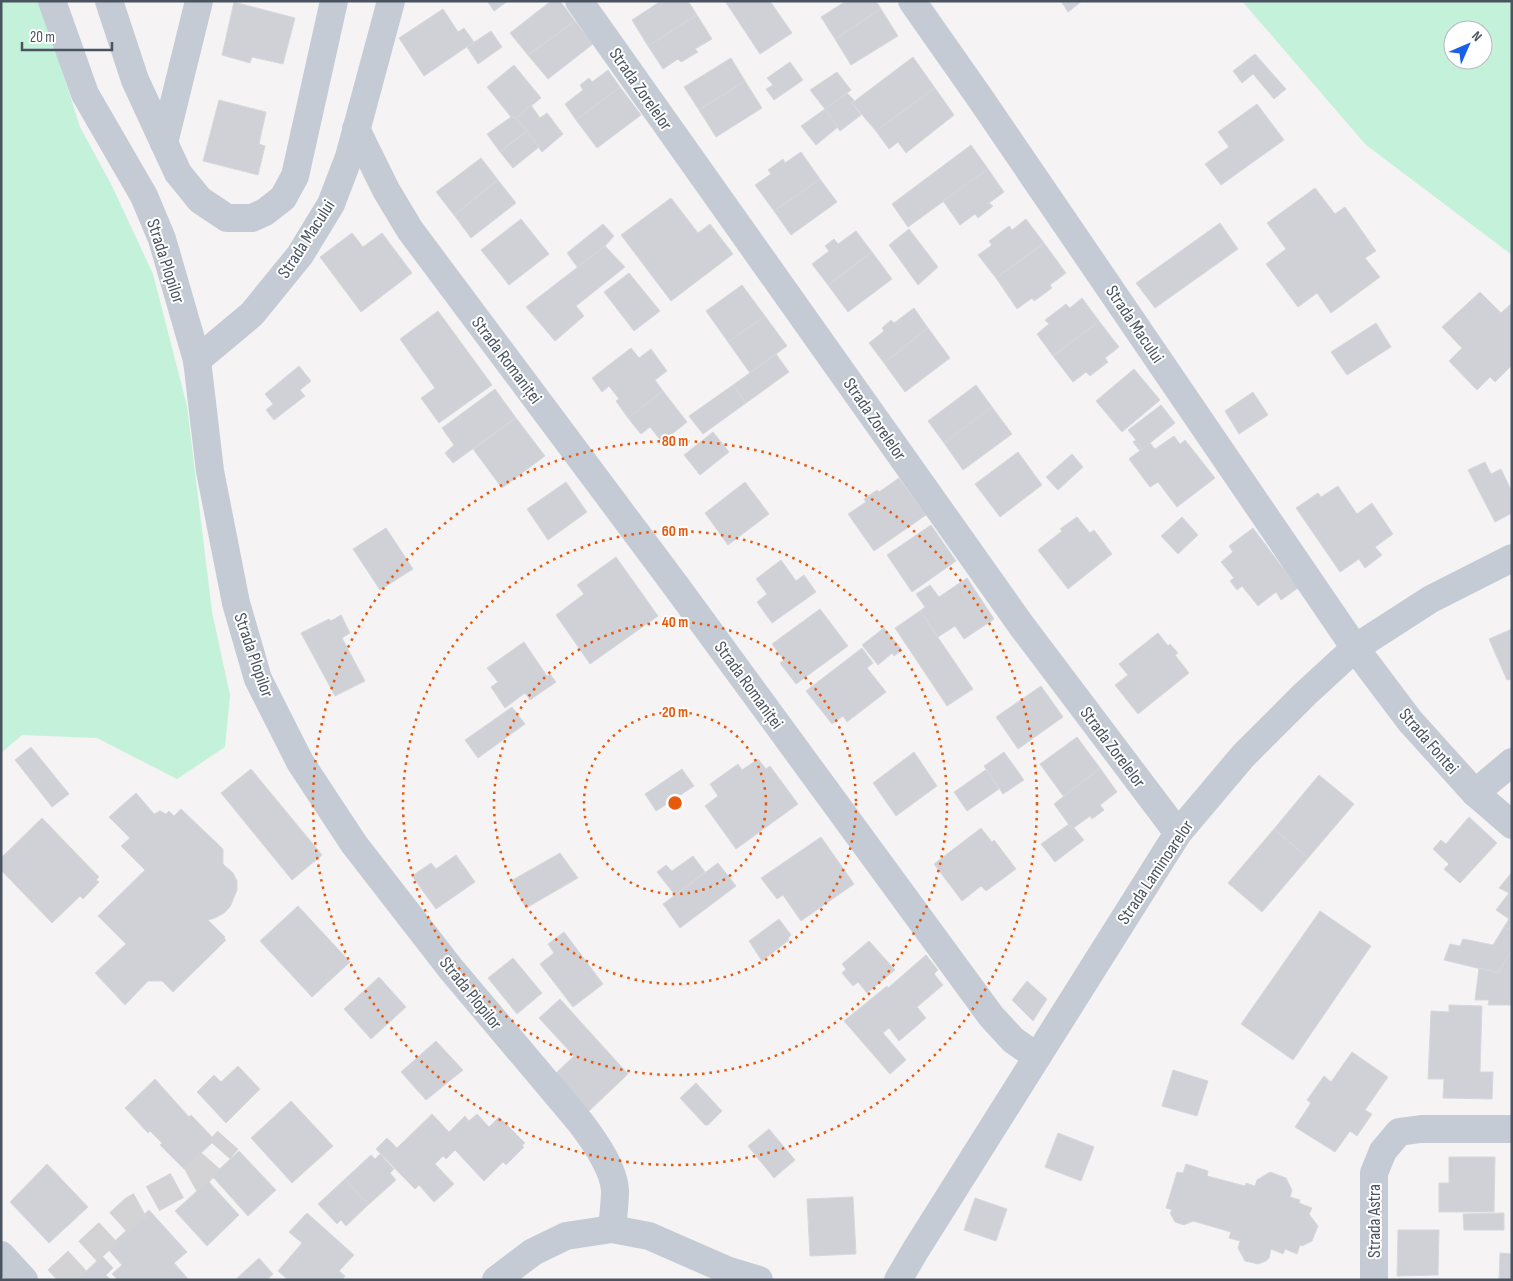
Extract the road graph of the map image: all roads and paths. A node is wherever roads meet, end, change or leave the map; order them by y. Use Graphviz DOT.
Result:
graph roads {
  1 [pos="52,1"];
  2 [pos="108,1"];
  3 [pos="199,1"];
  4 [pos="334,1"];
  5 [pos="391,1"];
  6 [pos="579,1"];
  7 [pos="912,1"];
  8 [pos="356,129"];
  9 [pos="164,143"];
  10 [pos="197,360"];
  11 [pos="1512,558"];
  12 [pos="1355,648"];
  13 [pos="1512,762"];
  14 [pos="1475,793"];
  15 [pos="1512,825"];
  16 [pos="1178,833"];
  17 [pos="1036,1057"];
  18 [pos="1512,1129"];
  19 [pos="612,1230"];
  20 [pos="1,1255"];
  21 [pos="24,1280"];
  22 [pos="496,1280"];
  23 [pos="758,1280"];
  24 [pos="898,1280"];
  25 [pos="1374,1280"];
  1 -- 10 [label="street, Strada Plopilor"];
  2 -- 9 [label="street"];
  3 -- 9 [label="street"];
  4 -- 9 [label="street"];
  5 -- 8 [label="street, Strada Macului"];
  6 -- 16 [label="street, Strada Zorelelor"];
  7 -- 12 [label="street, Strada Macului"];
  8 -- 10 [label="street, Strada Macului"];
  8 -- 17 [label="street, Strada Romaniței"];
  10 -- 19 [label="street, Strada Plopilor"];
  11 -- 12 [label="street, Strada Laminoarelor"];
  12 -- 14 [label="street, Strada Fontei"];
  12 -- 16 [label="street, Strada Laminoarelor"];
  13 -- 14 [label="street"];
  14 -- 15 [label="street, Strada Fontei"];
  16 -- 17 [label="street, Strada Laminoarelor"];
  17 -- 24 [label="street, Strada Laminoarelor"];
  18 -- 25 [label="street, Strada Astra"];
  19 -- 22 [label="street"];
  19 -- 23 [label="street"];
  20 -- 21 [label="street"];
}
